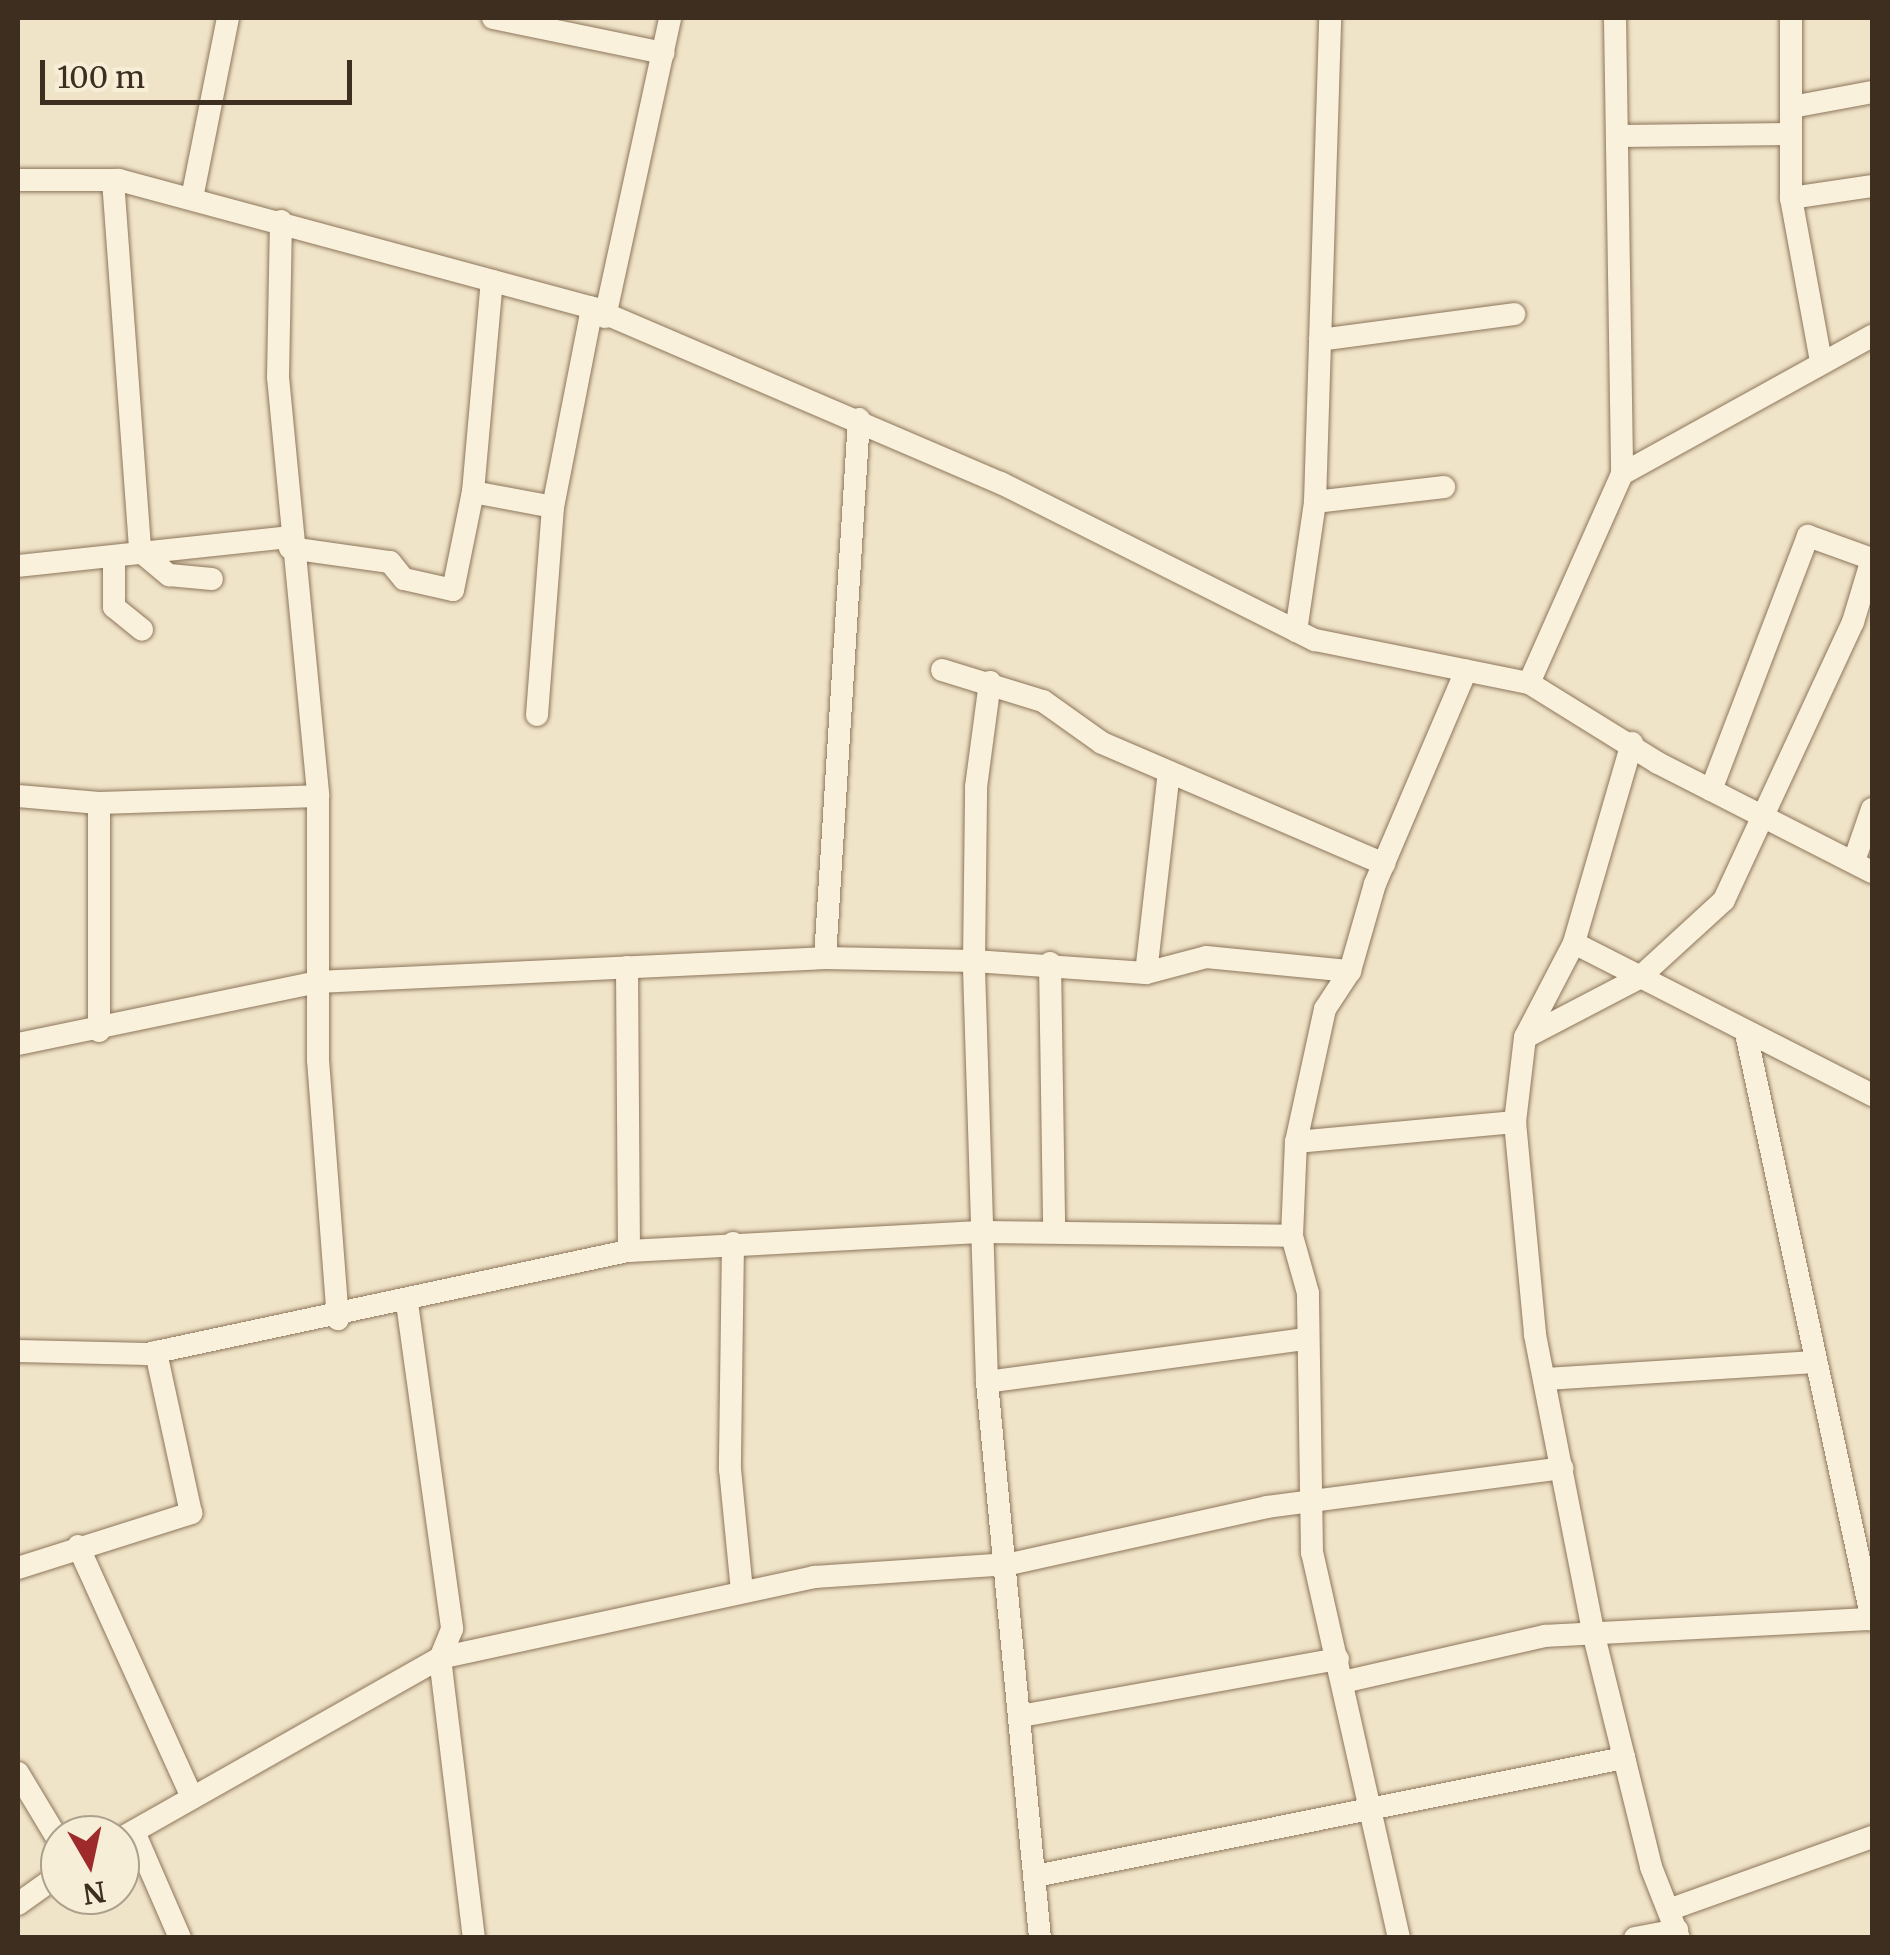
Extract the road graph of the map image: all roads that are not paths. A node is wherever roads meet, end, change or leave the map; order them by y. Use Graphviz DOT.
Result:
graph roads {
  1 [pos="228,18"];
  2 [pos="493,18"];
  3 [pos="670,18"];
  4 [pos="1330,18"];
  5 [pos="1615,18"];
  6 [pos="1791,18"];
  7 [pos="663,53"];
  8 [pos="1872,92"];
  9 [pos="1792,107"];
  10 [pos="1790,134"];
  11 [pos="1620,136"];
  12 [pos="18,180"];
  13 [pos="113,180"];
  14 [pos="1872,186"];
  15 [pos="192,198"];
  16 [pos="1790,198"];
  17 [pos="281,221"];
  18 [pos="492,281"];
  19 [pos="598,312"];
  20 [pos="1514,314"];
  21 [pos="1872,336"];
  22 [pos="1320,340"];
  23 [pos="1821,362"];
  24 [pos="860,419"];
  25 [pos="1622,474"];
  26 [pos="1444,486"];
  27 [pos="474,492"];
  28 [pos="1315,502"];
  29 [pos="554,507"];
  30 [pos="290,543"];
  31 [pos="140,551"];
  32 [pos="1872,559"];
  33 [pos="114,561"];
  34 [pos="18,566"];
  35 [pos="212,579"];
  36 [pos="142,630"];
  37 [pos="1296,631"];
  38 [pos="942,670"];
  39 [pos="1466,671"];
  40 [pos="990,682"];
  41 [pos="1529,683"];
  42 [pos="537,714"];
  43 [pos="1632,744"];
  44 [pos="1169,772"];
  45 [pos="1710,790"];
  46 [pos="18,796"];
  47 [pos="318,796"];
  48 [pos="99,804"];
  49 [pos="1872,809"];
  50 [pos="1766,816"];
  51 [pos="1384,864"];
  52 [pos="1863,866"];
  53 [pos="1574,943"];
  54 [pos="825,958"];
  55 [pos="1662,959"];
  56 [pos="974,961"];
  57 [pos="1050,963"];
  58 [pos="627,968"];
  59 [pos="1350,971"];
  60 [pos="1146,973"];
  61 [pos="1639,978"];
  62 [pos="316,982"];
  63 [pos="1671,996"];
  64 [pos="100,1031"];
  65 [pos="1525,1037"];
  66 [pos="1748,1038"];
  67 [pos="18,1044"];
  68 [pos="1872,1095"];
  69 [pos="1514,1122"];
  70 [pos="1296,1142"];
  71 [pos="983,1232"];
  72 [pos="1054,1232"];
  73 [pos="1292,1236"];
  74 [pos="734,1242"];
  75 [pos="629,1251"];
  76 [pos="407,1303"];
  77 [pos="338,1319"];
  78 [pos="1306,1340"];
  79 [pos="18,1351"];
  80 [pos="156,1352"];
  81 [pos="1815,1362"];
  82 [pos="1545,1379"];
  83 [pos="986,1382"];
  84 [pos="1562,1468"];
  85 [pos="1310,1501"];
  86 [pos="78,1546"];
  87 [pos="1010,1564"];
  88 [pos="18,1568"];
  89 [pos="742,1591"];
  90 [pos="1872,1620"];
  91 [pos="1594,1636"];
  92 [pos="440,1658"];
  93 [pos="1342,1670"];
  94 [pos="1021,1716"];
  95 [pos="1624,1758"];
  96 [pos="18,1773"];
  97 [pos="190,1793"];
  98 [pos="1370,1810"];
  99 [pos="43,1815"];
  100 [pos="140,1827"];
  101 [pos="1872,1837"];
  102 [pos="140,1861"];
  103 [pos="1036,1876"];
  104 [pos="40,1888"];
  105 [pos="18,1904"];
  106 [pos="1676,1925"];
  107 [pos="180,1938"];
  108 [pos="474,1938"];
  109 [pos="1040,1938"];
  110 [pos="1398,1938"];
  111 [pos="1636,1938"];
  1 -- 15 [label="street"];
  2 -- 7 [label="street"];
  3 -- 7 [label="street"];
  4 -- 22 [label="street"];
  5 -- 11 [label="street"];
  6 -- 9 [label="street"];
  7 -- 19 [label="street"];
  8 -- 9 [label="street"];
  9 -- 10 [label="street"];
  10 -- 11 [label="street"];
  10 -- 16 [label="street"];
  11 -- 25 [label="street"];
  12 -- 13 [label="street"];
  13 -- 15 [label="street"];
  13 -- 31 [label="street"];
  14 -- 16 [label="street"];
  15 -- 17 [label="street"];
  16 -- 23 [label="street"];
  17 -- 18 [label="street"];
  17 -- 30 [label="street"];
  18 -- 19 [label="street"];
  18 -- 27 [label="street"];
  19 -- 24 [label="street"];
  19 -- 29 [label="street"];
  20 -- 22 [label="street"];
  21 -- 23 [label="street"];
  22 -- 28 [label="street"];
  23 -- 25 [label="street"];
  24 -- 37 [label="street"];
  24 -- 54 [label="street"];
  25 -- 41 [label="street"];
  26 -- 28 [label="street"];
  27 -- 29 [label="street"];
  27 -- 30 [label="street"];
  28 -- 37 [label="street"];
  29 -- 42 [label="street"];
  30 -- 31 [label="street"];
  30 -- 47 [label="street"];
  31 -- 33 [label="street"];
  31 -- 35 [label="street"];
  32 -- 45 [label="street"];
  32 -- 50 [label="street"];
  33 -- 34 [label="street"];
  33 -- 36 [label="street"];
  37 -- 39 [label="street"];
  38 -- 40 [label="street"];
  39 -- 41 [label="street"];
  39 -- 51 [label="street"];
  40 -- 44 [label="street"];
  40 -- 56 [label="street"];
  41 -- 43 [label="street"];
  43 -- 45 [label="street"];
  43 -- 53 [label="street"];
  44 -- 51 [label="street"];
  44 -- 60 [label="street"];
  45 -- 50 [label="street"];
  46 -- 48 [label="street"];
  47 -- 48 [label="street"];
  47 -- 62 [label="street"];
  48 -- 64 [label="street"];
  49 -- 52 [label="street"];
  50 -- 52 [label="street"];
  50 -- 55 [label="street"];
  51 -- 59 [label="street"];
  53 -- 61 [label="street"];
  53 -- 65 [label="street"];
  54 -- 56 [label="street"];
  54 -- 58 [label="street"];
  55 -- 61 [label="street"];
  55 -- 63 [label="street"];
  56 -- 57 [label="street"];
  56 -- 71 [label="street"];
  57 -- 60 [label="street"];
  57 -- 72 [label="street"];
  58 -- 62 [label="street"];
  58 -- 75 [label="street"];
  59 -- 60 [label="street"];
  59 -- 70 [label="street"];
  61 -- 63 [label="street"];
  61 -- 65 [label="street"];
  62 -- 64 [label="street"];
  62 -- 77 [label="street"];
  63 -- 66 [label="street"];
  64 -- 67 [label="street"];
  65 -- 69 [label="street"];
  66 -- 68 [label="street"];
  66 -- 81 [label="street"];
  69 -- 70 [label="street"];
  69 -- 82 [label="street"];
  70 -- 73 [label="street"];
  71 -- 72 [label="street"];
  71 -- 74 [label="street"];
  71 -- 83 [label="street"];
  72 -- 73 [label="street"];
  73 -- 78 [label="street"];
  74 -- 75 [label="street"];
  74 -- 89 [label="street"];
  75 -- 76 [label="street"];
  76 -- 77 [label="street"];
  76 -- 92 [label="street"];
  77 -- 80 [label="street"];
  78 -- 83 [label="street"];
  78 -- 85 [label="street"];
  79 -- 80 [label="street"];
  80 -- 86 [label="street"];
  81 -- 82 [label="street"];
  81 -- 90 [label="street"];
  82 -- 84 [label="street"];
  83 -- 87 [label="street"];
  84 -- 85 [label="street"];
  84 -- 91 [label="street"];
  85 -- 87 [label="street"];
  85 -- 93 [label="street"];
  86 -- 88 [label="street"];
  86 -- 97 [label="street"];
  87 -- 89 [label="street"];
  87 -- 94 [label="street"];
  89 -- 92 [label="street"];
  90 -- 91 [label="street"];
  91 -- 93 [label="street"];
  91 -- 95 [label="street"];
  92 -- 97 [label="street"];
  92 -- 108 [label="street"];
  93 -- 94 [label="street"];
  93 -- 98 [label="street"];
  94 -- 103 [label="street"];
  95 -- 98 [label="street"];
  95 -- 106 [label="street"];
  96 -- 99 [label="street"];
  97 -- 100 [label="street"];
  98 -- 103 [label="street"];
  98 -- 110 [label="street"];
  101 -- 106 [label="street"];
  102 -- 107 [label="street"];
  103 -- 109 [label="street"];
  104 -- 105 [label="street"];
  106 -- 111 [label="street"];
}
